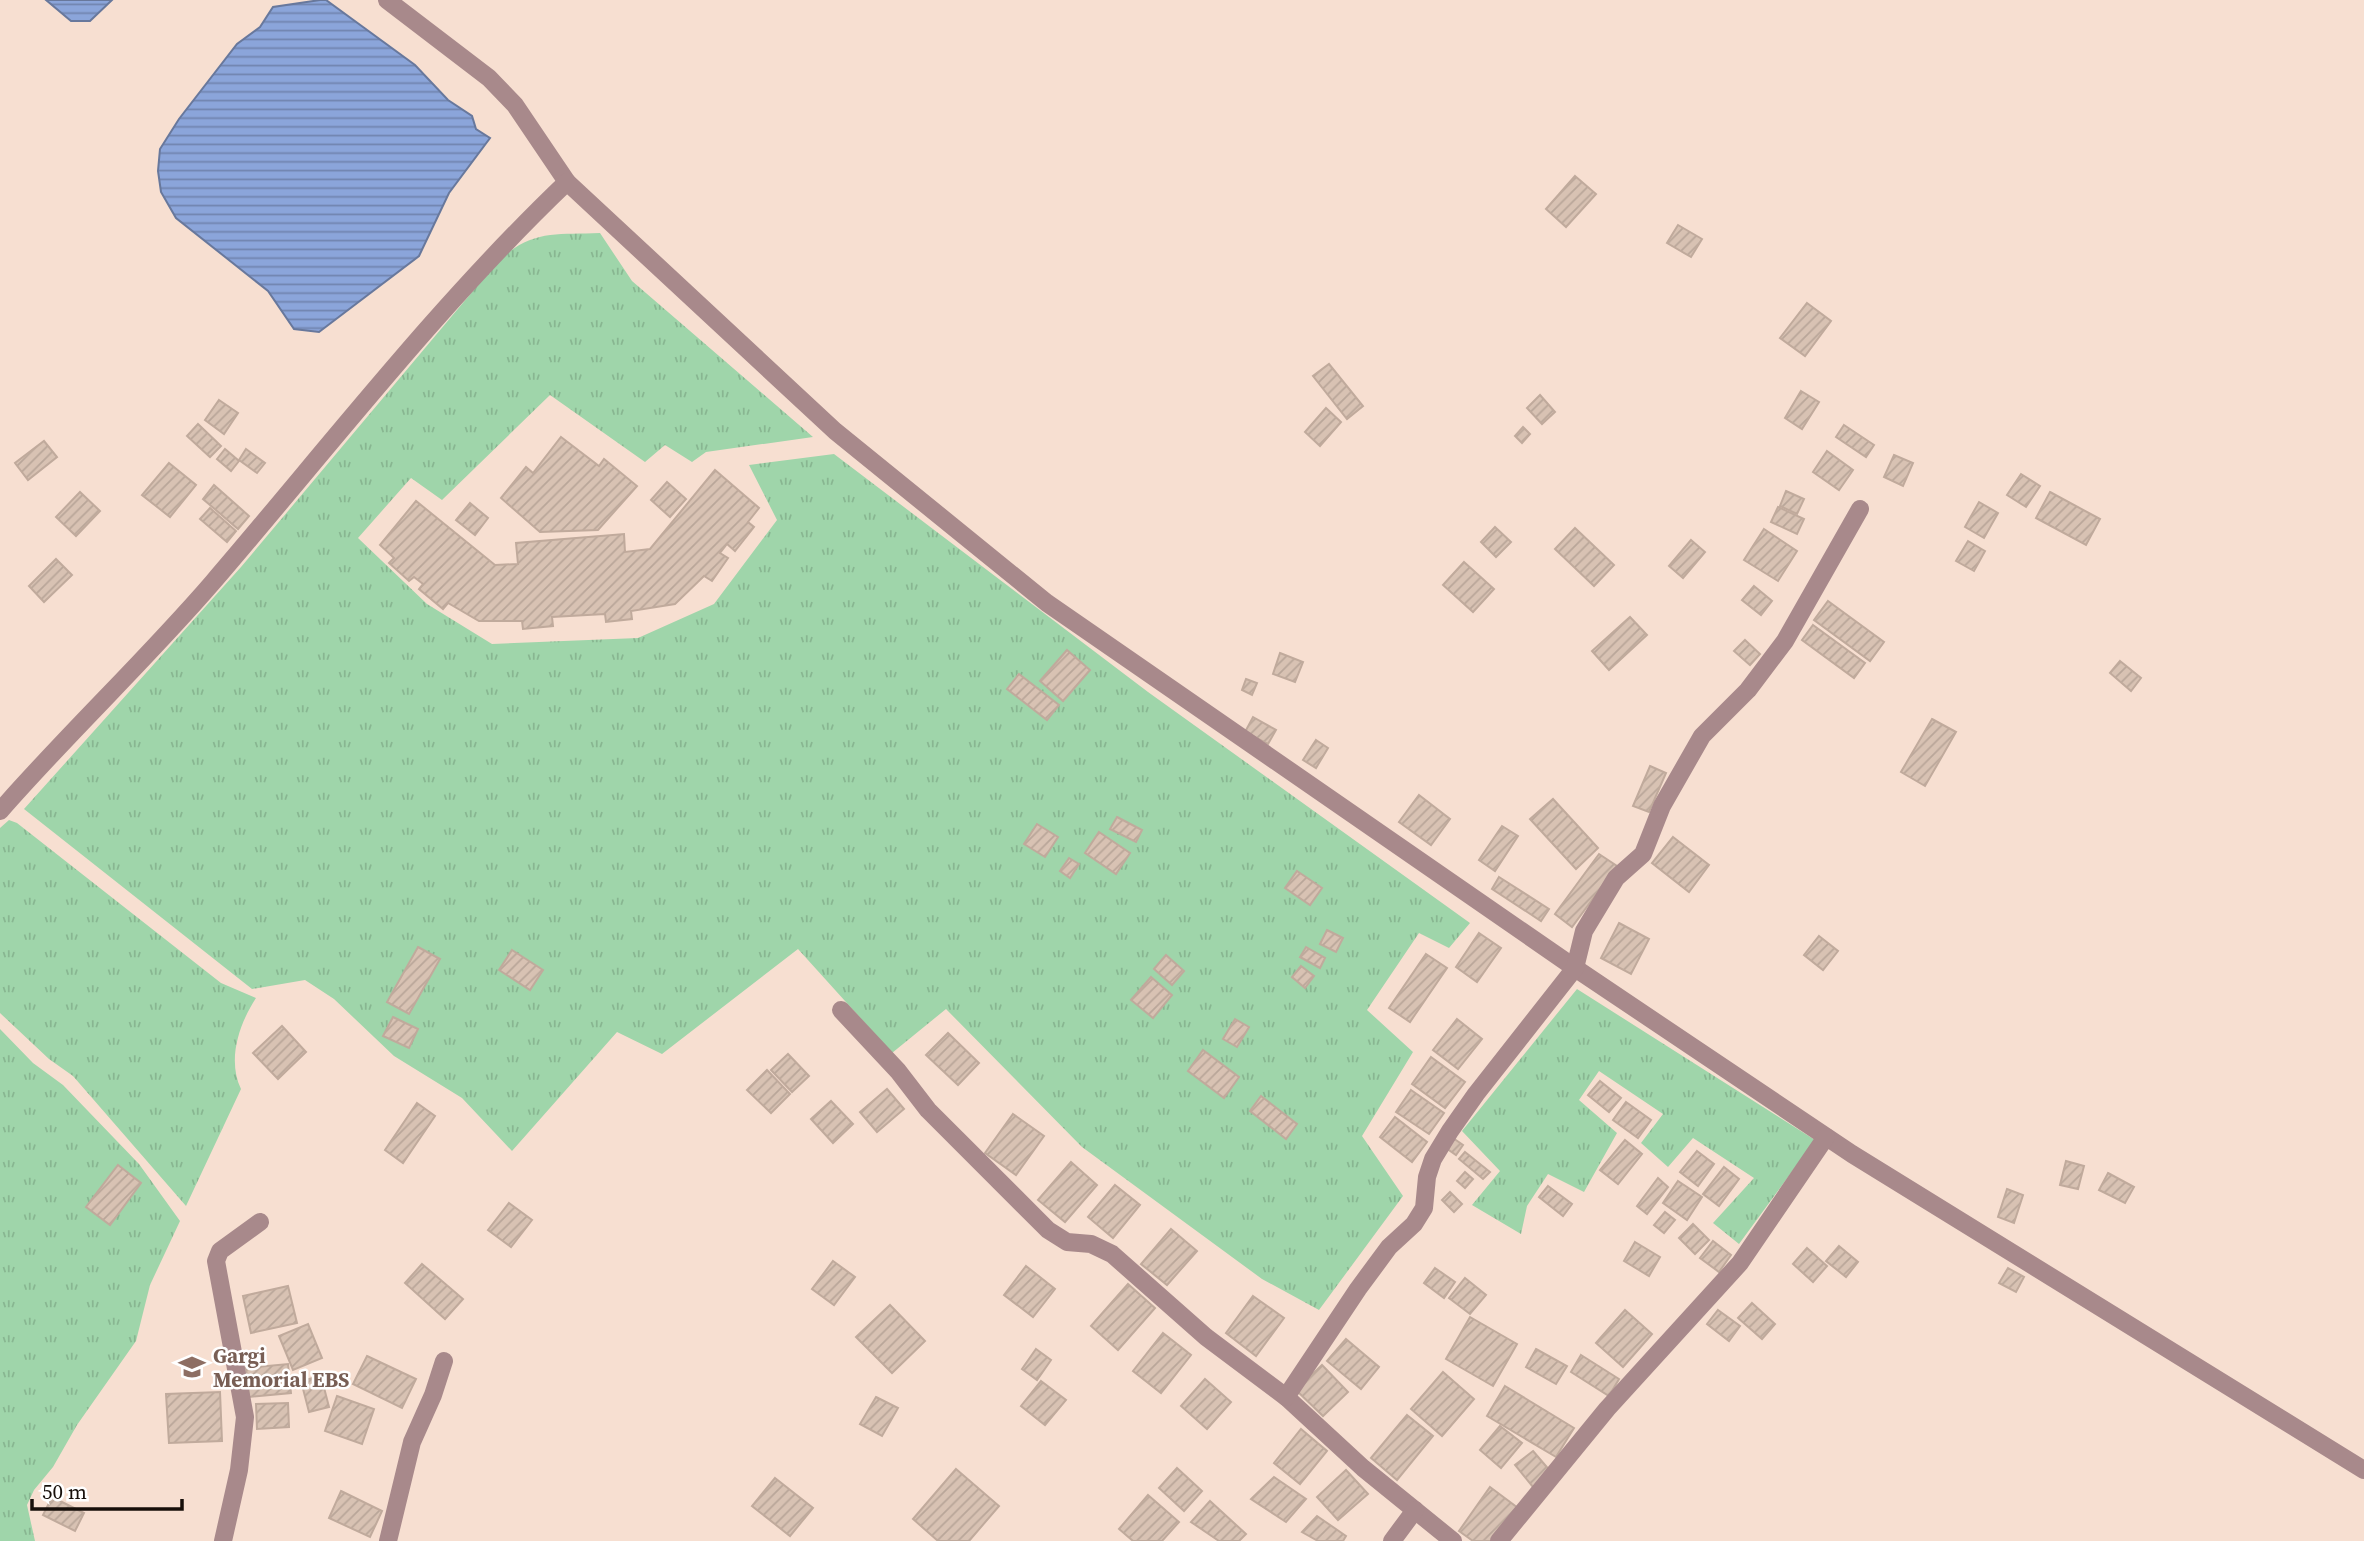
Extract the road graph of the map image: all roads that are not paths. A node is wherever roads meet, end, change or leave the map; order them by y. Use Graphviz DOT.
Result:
graph roads {
  1 [pos="387,0"];
  2 [pos="567,182"];
  3 [pos="1860,509"];
  4 [pos="0,810"];
  5 [pos="1575,968"];
  6 [pos="841,1010"];
  7 [pos="1826,1137"];
  8 [pos="260,1222"];
  9 [pos="444,1361"];
  10 [pos="1286,1397"];
  11 [pos="2364,1470"];
  12 [pos="1415,1510"];
  13 [pos="223,1541"];
  14 [pos="388,1541"];
  15 [pos="1392,1541"];
  16 [pos="1452,1541"];
  17 [pos="1499,1541"];
  1 -- 2 [label="street"];
  2 -- 4 [label="street"];
  2 -- 5 [label="street"];
  3 -- 5 [label="street"];
  5 -- 7 [label="street"];
  5 -- 10 [label="street"];
  6 -- 10 [label="street"];
  7 -- 11 [label="street"];
  7 -- 17 [label="street"];
  8 -- 13 [label="street"];
  9 -- 14 [label="street"];
  10 -- 12 [label="street"];
  12 -- 15 [label="street"];
  12 -- 16 [label="street"];
}
